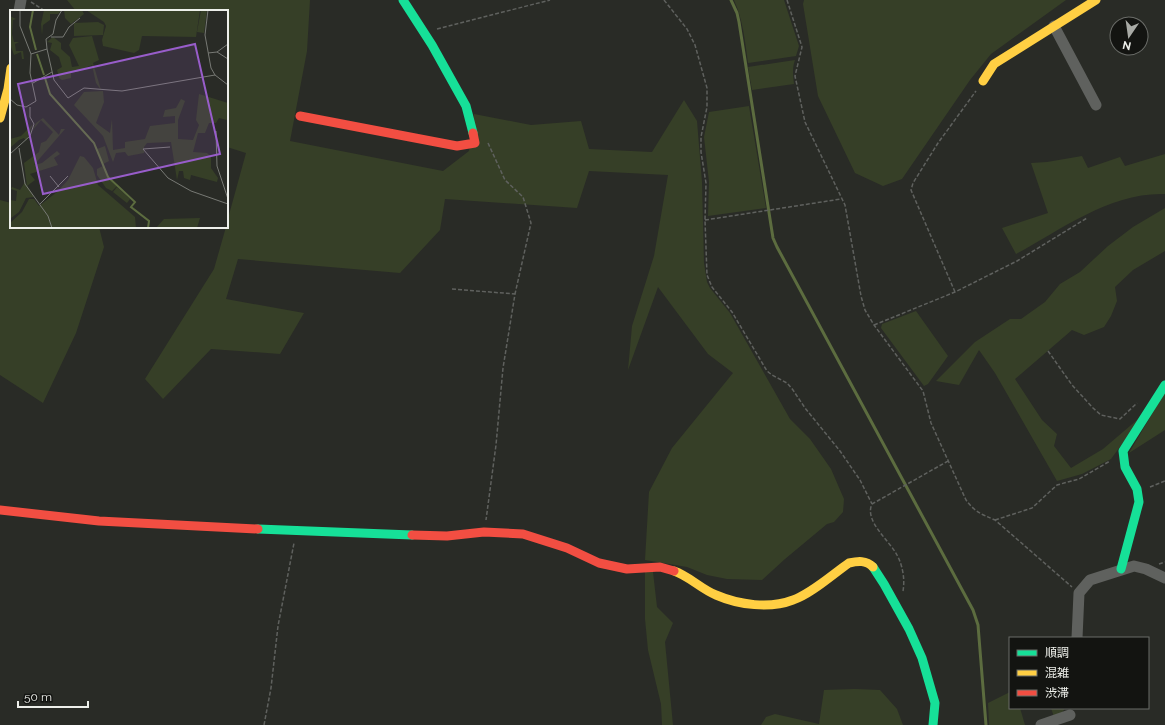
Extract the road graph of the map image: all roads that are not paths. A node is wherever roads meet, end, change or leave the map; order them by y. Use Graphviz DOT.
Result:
graph roads {
  1 [pos="21,0"];
  2 [pos="403,0"];
  3 [pos="1096,0"];
  4 [pos="19,10"];
  5 [pos="1054,26"];
  6 [pos="10,75"];
  7 [pos="983,81"];
  8 [pos="1096,105"];
  9 [pos="300,116"];
  10 [pos="0,118"];
  11 [pos="1165,385"];
  12 [pos="0,510"];
  13 [pos="1121,569"];
  14 [pos="1165,578"];
  15 [pos="1077,637"];
  16 [pos="1070,716"];
  17 [pos="933,725"];
  18 [pos="1041,725"];
  1 -- 4 [label="street"];
  2 -- 9 [label="street"];
  3 -- 5 [label="street"];
  5 -- 7 [label="street"];
  5 -- 8 [label="street"];
  6 -- 10 [label="street"];
  11 -- 13 [label="street"];
  12 -- 17 [label="street"];
  13 -- 14 [label="street"];
  13 -- 15 [label="street"];
  16 -- 18 [label="street"];
}
